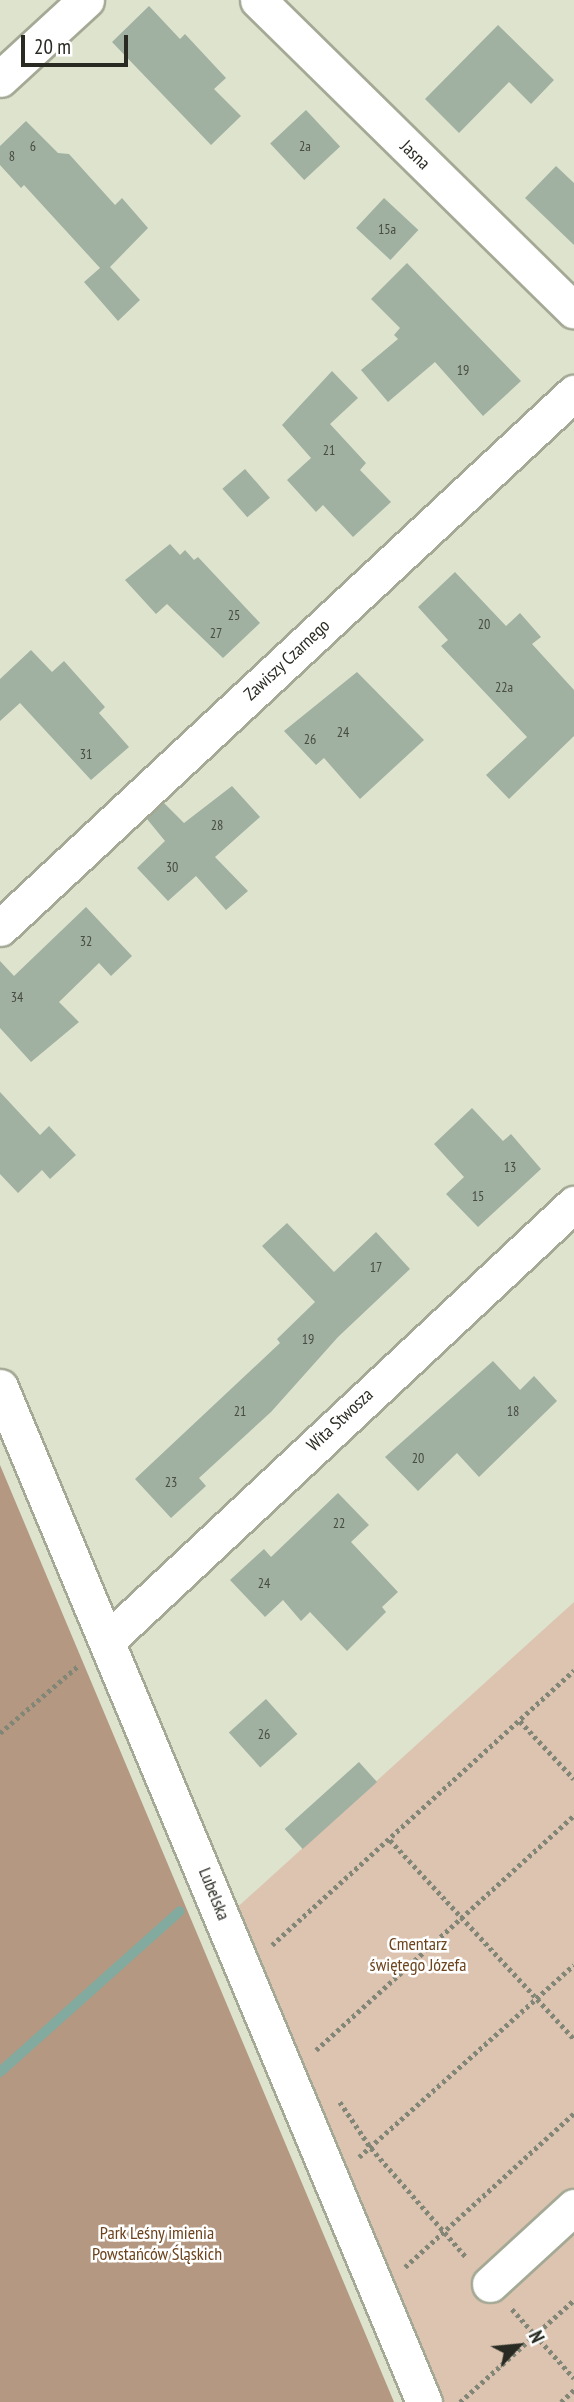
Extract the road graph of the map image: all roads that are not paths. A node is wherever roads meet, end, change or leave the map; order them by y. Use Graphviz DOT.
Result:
graph roads {
  1 [pos="86,0"];
  2 [pos="258,0"];
  3 [pos="0,79"];
  4 [pos="574,310"];
  5 [pos="574,393"];
  6 [pos="0,928"];
  7 [pos="574,1203"];
  8 [pos="0,1387"];
  9 [pos="109,1639"];
  10 [pos="574,2207"];
  11 [pos="490,2284"];
  12 [pos="424,2402"];
  1 -- 3 [label="street"];
  2 -- 4 [label="street, Jasna"];
  5 -- 6 [label="street, Zawiszy Czarnego"];
  7 -- 9 [label="street, Wita Stwosza"];
  8 -- 9 [label="street, Lubelska"];
  9 -- 12 [label="street, Lubelska"];
  10 -- 11 [label="street"];
}
